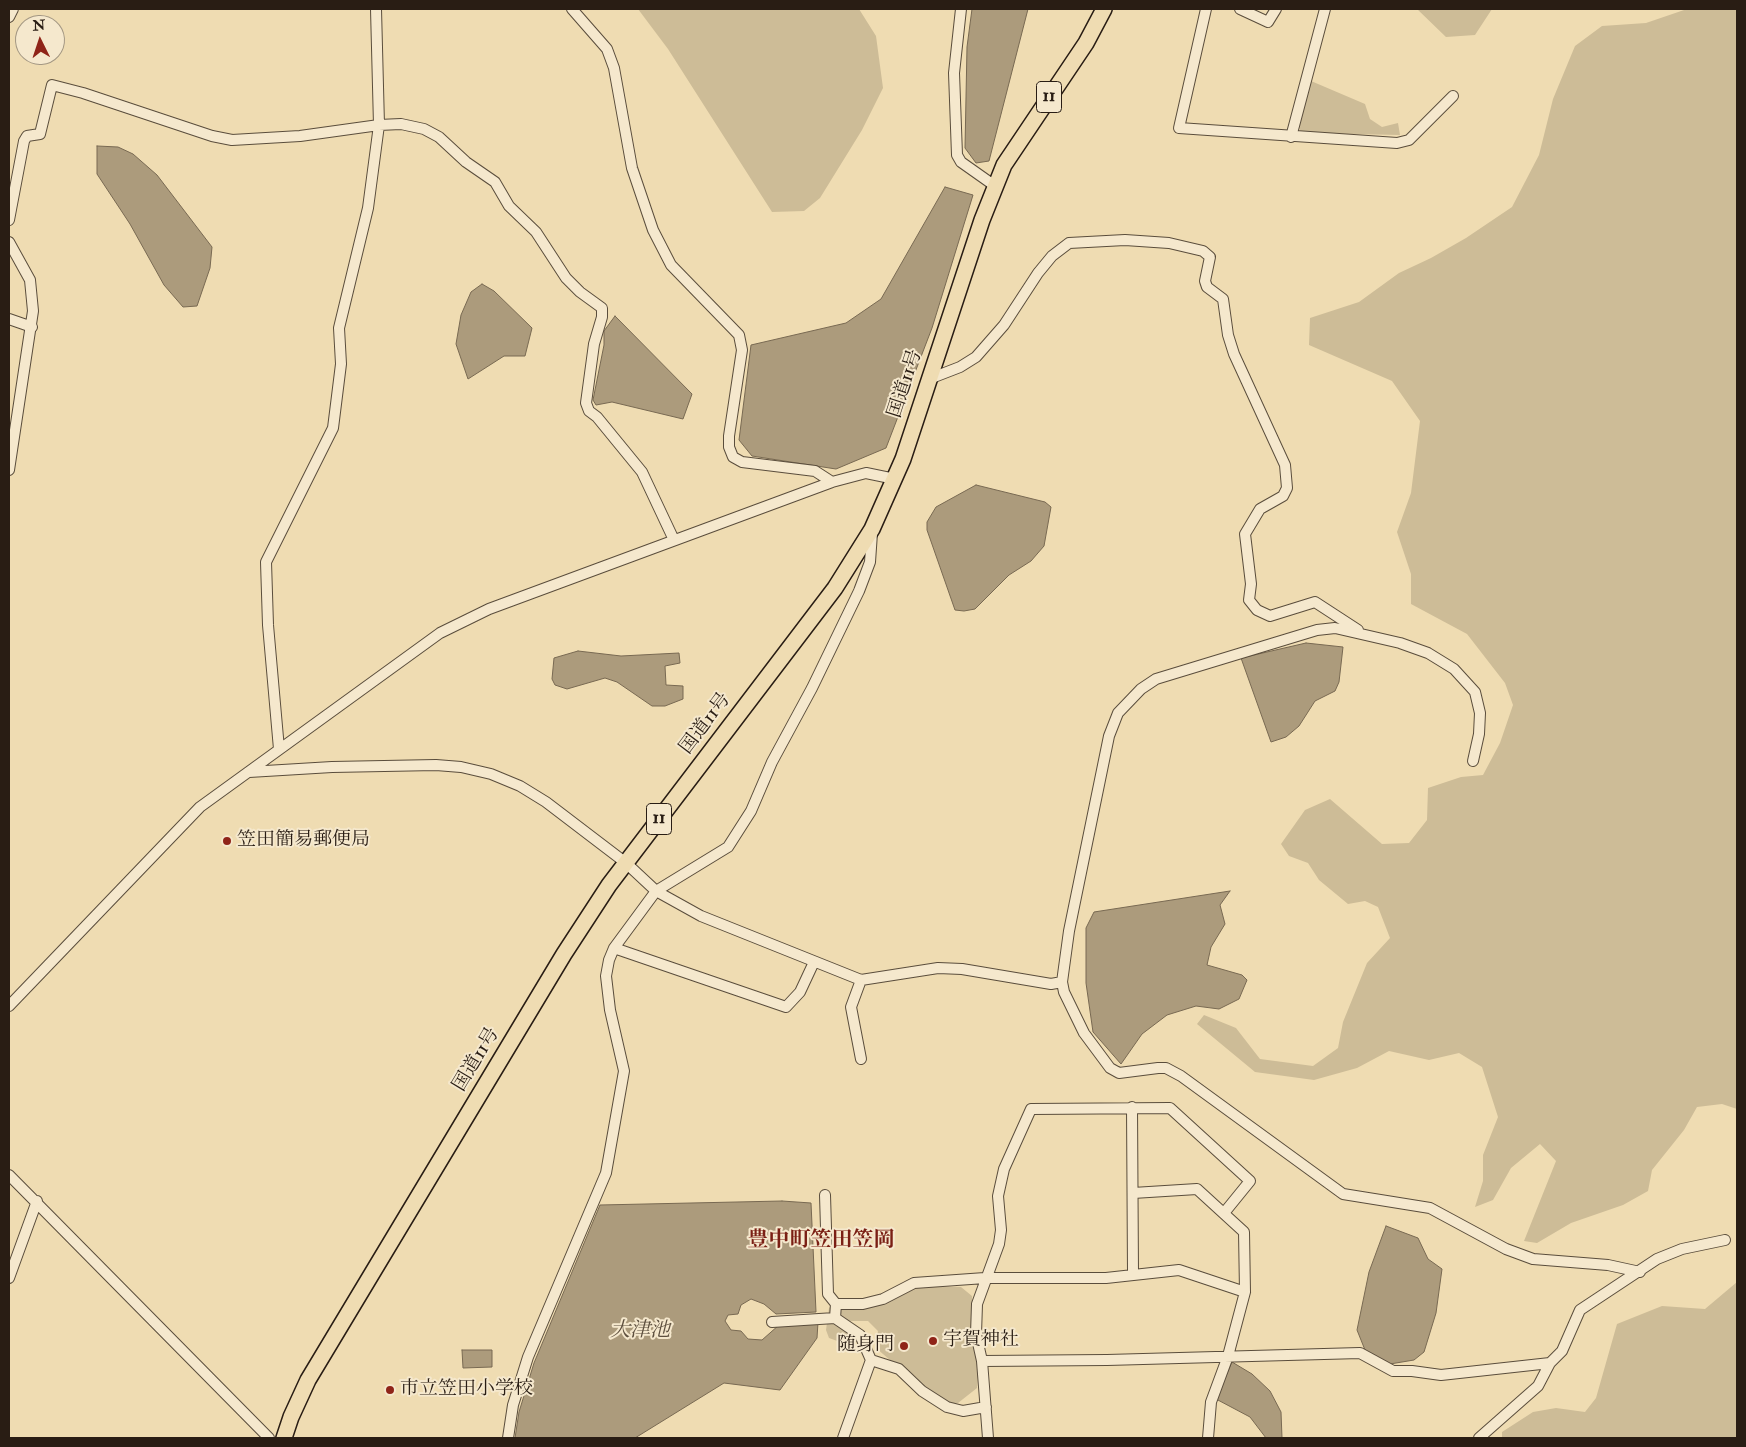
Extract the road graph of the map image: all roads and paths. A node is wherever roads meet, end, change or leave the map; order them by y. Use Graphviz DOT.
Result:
graph roads {
  1 [pos="13,9"];
  2 [pos="376,9"];
  3 [pos="572,9"];
  4 [pos="960,9"];
  5 [pos="1104,9"];
  6 [pos="1206,9"];
  7 [pos="1240,9"];
  8 [pos="1276,9"];
  9 [pos="1325,9"];
  10 [pos="9,17"];
  11 [pos="1453,96"];
  12 [pos="379,125"];
  13 [pos="1291,137"];
  14 [pos="995,186"];
  15 [pos="9,220"];
  16 [pos="9,242"];
  17 [pos="9,319"];
  18 [pos="32,327"];
  19 [pos="929,379"];
  20 [pos="10,458"];
  21 [pos="9,470"];
  22 [pos="895,479"];
  23 [pos="832,482"];
  24 [pos="872,529"];
  25 [pos="674,540"];
  26 [pos="1366,635"];
  27 [pos="279,749"];
  28 [pos="1473,761"];
  29 [pos="245,773"];
  30 [pos="626,863"];
  31 [pos="656,891"];
  32 [pos="614,948"];
  33 [pos="814,962"];
  34 [pos="861,980"];
  35 [pos="1062,982"];
  36 [pos="9,1006"];
  37 [pos="861,1058"];
  38 [pos="1132,1107"];
  39 [pos="9,1174"];
  40 [pos="1133,1194"];
  41 [pos="825,1195"];
  42 [pos="37,1201"];
  43 [pos="1224,1213"];
  44 [pos="1725,1240"];
  45 [pos="1640,1272"];
  46 [pos="1133,1273"];
  47 [pos="9,1278"];
  48 [pos="985,1278"];
  49 [pos="1245,1292"];
  50 [pos="836,1304"];
  51 [pos="835,1318"];
  52 [pos="772,1322"];
  53 [pos="1228,1356"];
  54 [pos="871,1360"];
  55 [pos="982,1361"];
  56 [pos="1550,1363"];
  57 [pos="986,1407"];
  58 [pos="268,1438"];
  59 [pos="284,1438"];
  60 [pos="508,1438"];
  61 [pos="843,1438"];
  62 [pos="988,1438"];
  63 [pos="1208,1438"];
  64 [pos="1479,1438"];
  1 -- 10 [label="street"];
  2 -- 12 [label="street"];
  3 -- 23 [label="street"];
  4 -- 14 [label="street"];
  5 -- 14 [label="highway, 国道11号 / 11"];
  6 -- 13 [label="street"];
  7 -- 8 [label="street"];
  9 -- 13 [label="street"];
  11 -- 13 [label="street"];
  12 -- 15 [label="street"];
  12 -- 25 [label="street"];
  12 -- 27 [label="street"];
  14 -- 19 [label="highway, 国道11号 / 11"];
  16 -- 18 [label="street"];
  17 -- 18 [label="street"];
  18 -- 20 [label="street"];
  19 -- 22 [label="highway, 国道11号 / 11"];
  19 -- 26 [label="street"];
  20 -- 21 [label="street"];
  22 -- 23 [label="street"];
  22 -- 24 [label="highway, 国道11号 / 11"];
  23 -- 25 [label="street"];
  24 -- 30 [label="highway, 国道11号 / 11"];
  24 -- 31 [label="street"];
  25 -- 27 [label="street"];
  26 -- 28 [label="street"];
  26 -- 35 [label="street"];
  27 -- 29 [label="street"];
  29 -- 30 [label="street"];
  29 -- 36 [label="street"];
  30 -- 31 [label="street"];
  30 -- 59 [label="highway, 国道11号 / 11"];
  31 -- 32 [label="street"];
  31 -- 33 [label="street"];
  32 -- 33 [label="street"];
  32 -- 60 [label="street"];
  33 -- 34 [label="street"];
  34 -- 35 [label="street"];
  34 -- 37 [label="street"];
  35 -- 45 [label="street"];
  38 -- 40 [label="street"];
  38 -- 43 [label="street"];
  38 -- 48 [label="street"];
  39 -- 42 [label="street"];
  40 -- 43 [label="street"];
  40 -- 46 [label="street"];
  41 -- 50 [label="street"];
  42 -- 47 [label="street"];
  42 -- 58 [label="street"];
  43 -- 49 [label="street"];
  44 -- 45 [label="street"];
  45 -- 56 [label="street"];
  46 -- 48 [label="street"];
  46 -- 49 [label="street"];
  48 -- 50 [label="street"];
  48 -- 55 [label="street"];
  49 -- 53 [label="street"];
  50 -- 51 [label="street"];
  51 -- 52 [label="street"];
  51 -- 54 [label="street"];
  53 -- 55 [label="street"];
  53 -- 56 [label="street"];
  53 -- 63 [label="street"];
  54 -- 57 [label="street"];
  54 -- 61 [label="street"];
  55 -- 57 [label="street"];
  56 -- 64 [label="street"];
  57 -- 62 [label="street"];
}
